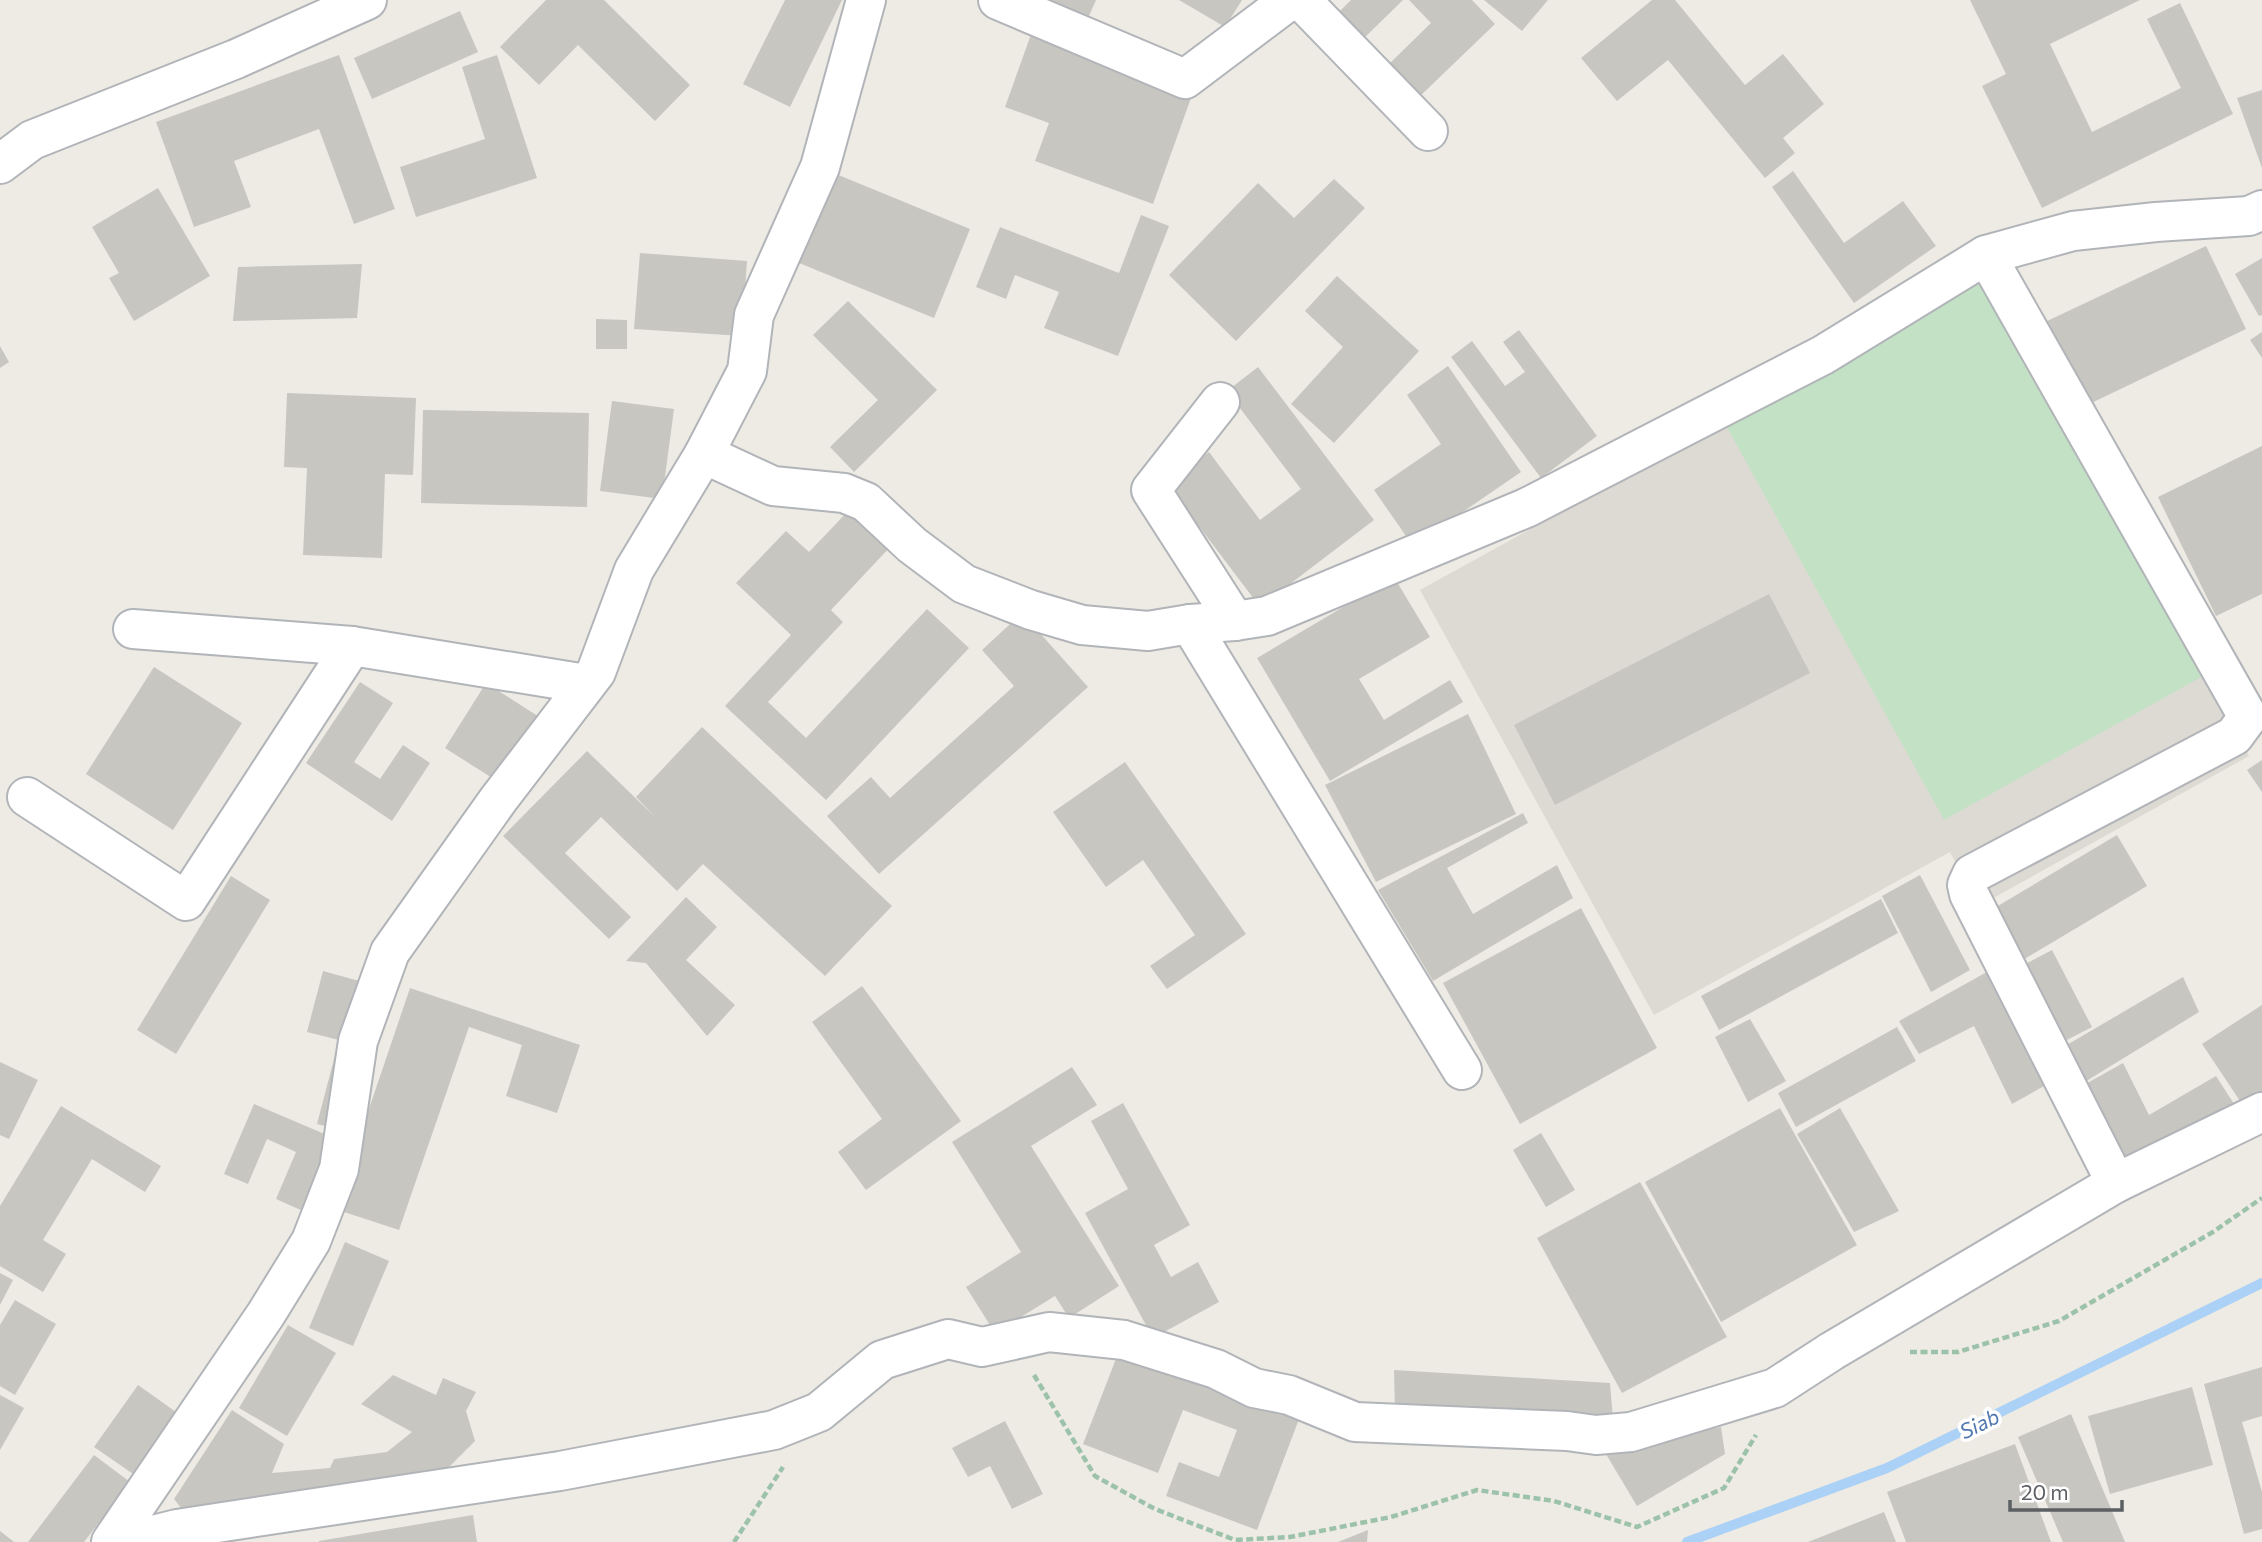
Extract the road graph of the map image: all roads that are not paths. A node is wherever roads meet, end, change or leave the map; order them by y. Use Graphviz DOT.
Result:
graph roads {
  1 [pos="367,0"];
  2 [pos="866,0"];
  3 [pos="998,0"];
  4 [pos="1290,0"];
  5 [pos="1301,0"];
  6 [pos="1428,131"];
  7 [pos="0,164"];
  8 [pos="2262,210"];
  9 [pos="1986,255"];
  10 [pos="1220,402"];
  11 [pos="704,454"];
  12 [pos="1236,621"];
  13 [pos="1190,624"];
  14 [pos="134,629"];
  15 [pos="352,646"];
  16 [pos="586,684"];
  17 [pos="27,797"];
  18 [pos="1462,1070"];
  19 [pos="2262,1112"];
  20 [pos="2116,1183"];
  21 [pos="111,1542"];
  22 [pos="125,1542"];
  1 -- 7 [label="street"];
  2 -- 11 [label="street"];
  3 -- 4 [label="street"];
  5 -- 6 [label="street"];
  8 -- 9 [label="street"];
  9 -- 12 [label="street"];
  9 -- 20 [label="street"];
  10 -- 12 [label="street"];
  11 -- 13 [label="street"];
  11 -- 16 [label="street"];
  12 -- 13 [label="street"];
  13 -- 18 [label="street"];
  14 -- 15 [label="street"];
  15 -- 16 [label="street"];
  15 -- 17 [label="street"];
  16 -- 21 [label="street"];
  19 -- 20 [label="street"];
  20 -- 22 [label="street"];
}
